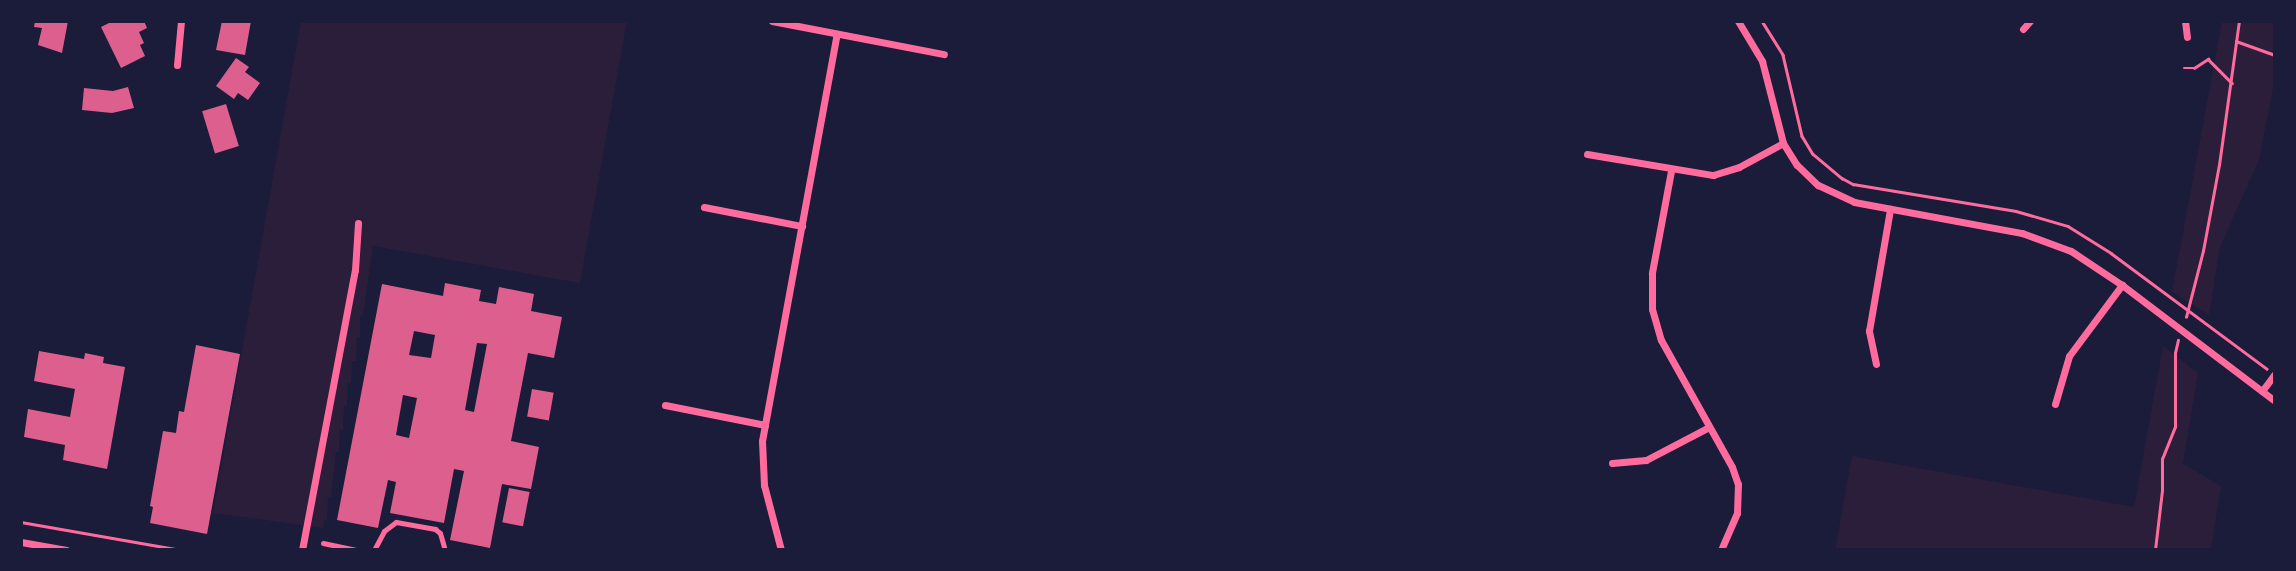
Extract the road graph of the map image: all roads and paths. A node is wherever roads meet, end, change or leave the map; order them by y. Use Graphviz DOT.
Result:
graph roads {
  1 [pos="181,21"];
  2 [pos="772,21"];
  3 [pos="1738,21"];
  4 [pos="1762,21"];
  5 [pos="2030,21"];
  6 [pos="2185,21"];
  7 [pos="2239,21"];
  8 [pos="2023,29"];
  9 [pos="836,34"];
  10 [pos="2187,37"];
  11 [pos="2236,41"];
  12 [pos="944,54"];
  13 [pos="2275,55"];
  14 [pos="177,65"];
  15 [pos="2184,68"];
  16 [pos="2232,83"];
  17 [pos="1783,143"];
  18 [pos="1587,155"];
  19 [pos="1671,171"];
  20 [pos="704,207"];
  21 [pos="1890,209"];
  22 [pos="358,223"];
  23 [pos="802,226"];
  24 [pos="2122,285"];
  25 [pos="2188,310"];
  26 [pos="2182,331"];
  27 [pos="1876,364"];
  28 [pos="2275,374"];
  29 [pos="2262,391"];
  30 [pos="2275,401"];
  31 [pos="2055,404"];
  32 [pos="665,405"];
  33 [pos="765,425"];
  34 [pos="1709,427"];
  35 [pos="1612,463"];
  36 [pos="21,522"];
  37 [pos="21,542"];
  38 [pos="323,543"];
  39 [pos="66,550"];
  40 [pos="181,550"];
  41 [pos="302,550"];
  42 [pos="357,550"];
  43 [pos="374,550"];
  44 [pos="445,550"];
  45 [pos="781,550"];
  46 [pos="1721,550"];
  47 [pos="2155,550"];
  1 -- 14 [label="street"];
  2 -- 9 [label="street"];
  3 -- 17 [label="street"];
  4 -- 25 [label="path"];
  5 -- 8 [label="street"];
  6 -- 10 [label="street"];
  7 -- 11 [label="path"];
  9 -- 12 [label="street"];
  9 -- 23 [label="street"];
  11 -- 13 [label="path"];
  11 -- 16 [label="path"];
  15 -- 16 [label="path"];
  16 -- 25 [label="path"];
  17 -- 19 [label="street"];
  17 -- 21 [label="street"];
  18 -- 19 [label="street"];
  19 -- 34 [label="street"];
  20 -- 23 [label="street"];
  21 -- 24 [label="street"];
  21 -- 27 [label="street"];
  22 -- 41 [label="street"];
  23 -- 33 [label="street"];
  24 -- 26 [label="street"];
  24 -- 31 [label="street"];
  25 -- 26 [label="path"];
  25 -- 28 [label="path"];
  26 -- 29 [label="street"];
  26 -- 47 [label="path"];
  28 -- 29 [label="street"];
  29 -- 30 [label="street"];
  32 -- 33 [label="street"];
  33 -- 45 [label="street"];
  34 -- 35 [label="street"];
  34 -- 46 [label="street"];
  36 -- 40 [label="path"];
  37 -- 39 [label="street"];
  38 -- 42 [label="lane"];
  43 -- 44 [label="lane"];
}
